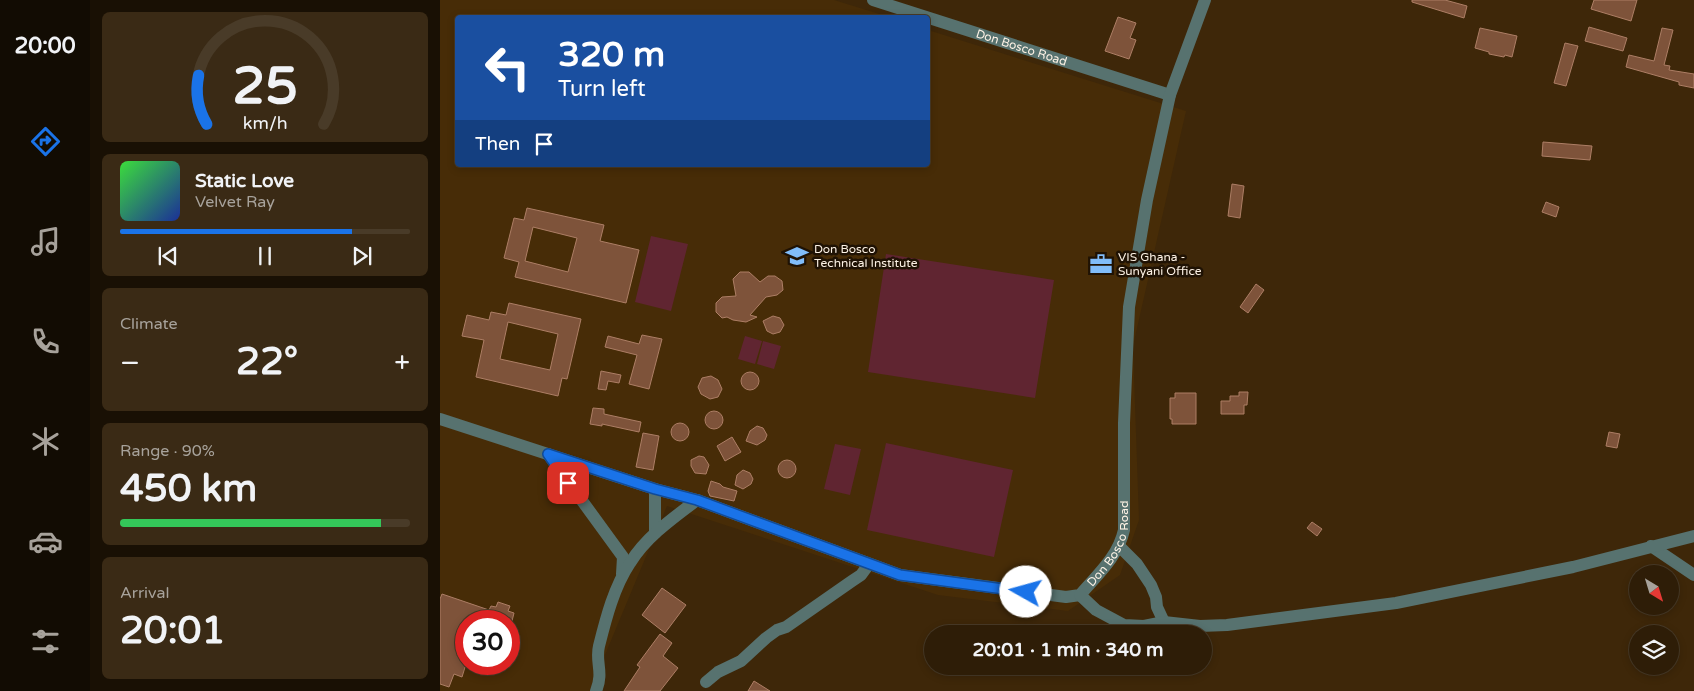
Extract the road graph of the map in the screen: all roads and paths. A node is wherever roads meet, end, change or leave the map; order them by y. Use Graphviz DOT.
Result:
graph roads {
  1 [pos="873,0"];
  2 [pos="1206,0"];
  3 [pos="920,15"];
  4 [pos="930,18"];
  5 [pos="1170,95"];
  6 [pos="440,419"];
  7 [pos="548,454"];
  8 [pos="655,489"];
  9 [pos="697,500"];
  10 [pos="655,533"];
  11 [pos="1694,536"];
  12 [pos="1119,546"];
  13 [pos="1651,546"];
  14 [pos="869,564"];
  15 [pos="1694,575"];
  16 [pos="621,577"];
  17 [pos="1080,595"];
  18 [pos="1164,622"];
  19 [pos="706,682"];
  20 [pos="596,691"];
  1 -- 3 [label="street, Don Bosco Road"];
  2 -- 5 [label="street, Don Bosco Road"];
  4 -- 5 [label="street, Don Bosco Road"];
  5 -- 12 [label="street, Don Bosco Road"];
  6 -- 7 [label="street, Don Bosco Road"];
  7 -- 8 [label="street, Don Bosco Road"];
  7 -- 16 [label="street"];
  8 -- 9 [label="street, Don Bosco Road"];
  8 -- 10 [label="street"];
  9 -- 10 [label="street"];
  9 -- 14 [label="street, Don Bosco Road"];
  10 -- 16 [label="street"];
  11 -- 13 [label="street"];
  12 -- 17 [label="street, Don Bosco Road"];
  12 -- 18 [label="street"];
  13 -- 15 [label="street"];
  13 -- 18 [label="street"];
  14 -- 17 [label="street, Don Bosco Road"];
  14 -- 19 [label="street"];
  16 -- 20 [label="street"];
  17 -- 18 [label="street"];
}
